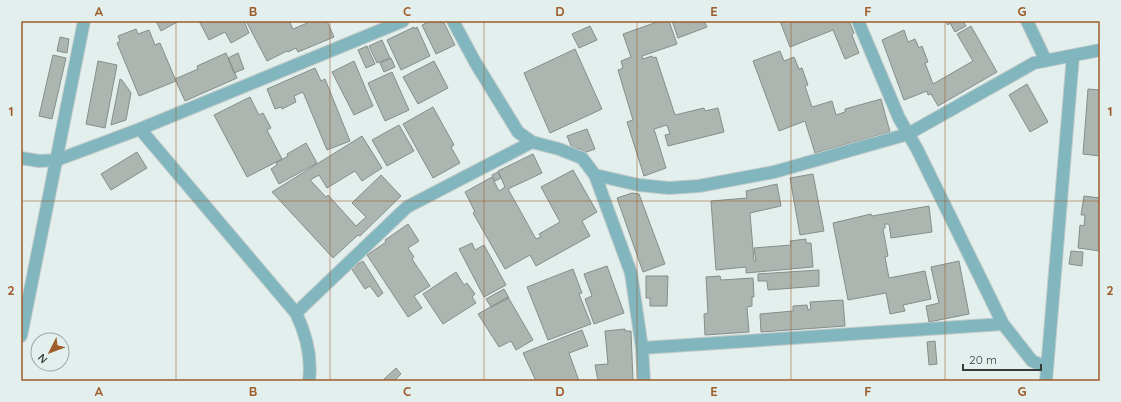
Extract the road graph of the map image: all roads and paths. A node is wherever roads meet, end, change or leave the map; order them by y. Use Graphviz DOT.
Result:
graph roads {
  1 [pos="84,21"];
  2 [pos="403,21"];
  3 [pos="453,21"];
  4 [pos="858,21"];
  5 [pos="1027,21"];
  6 [pos="1100,50"];
  7 [pos="1073,56"];
  8 [pos="1045,59"];
  9 [pos="140,129"];
  10 [pos="908,134"];
  11 [pos="532,142"];
  12 [pos="21,158"];
  13 [pos="57,160"];
  14 [pos="595,175"];
  15 [pos="296,313"];
  16 [pos="1003,324"];
  17 [pos="21,336"];
  18 [pos="642,348"];
  19 [pos="1047,367"];
  20 [pos="309,381"];
  21 [pos="644,381"];
  22 [pos="1046,381"];
  1 -- 13 [label="street"];
  2 -- 9 [label="street"];
  3 -- 11 [label="street"];
  4 -- 10 [label="street"];
  5 -- 8 [label="street"];
  6 -- 7 [label="street"];
  7 -- 8 [label="street"];
  7 -- 19 [label="street"];
  8 -- 10 [label="street"];
  9 -- 13 [label="street"];
  9 -- 15 [label="street"];
  10 -- 14 [label="street"];
  10 -- 16 [label="street"];
  11 -- 14 [label="street"];
  11 -- 15 [label="street"];
  12 -- 13 [label="street"];
  13 -- 17 [label="street"];
  14 -- 18 [label="street"];
  15 -- 20 [label="street"];
  16 -- 18 [label="street"];
  16 -- 19 [label="street"];
  18 -- 21 [label="street"];
  19 -- 22 [label="street"];
}
